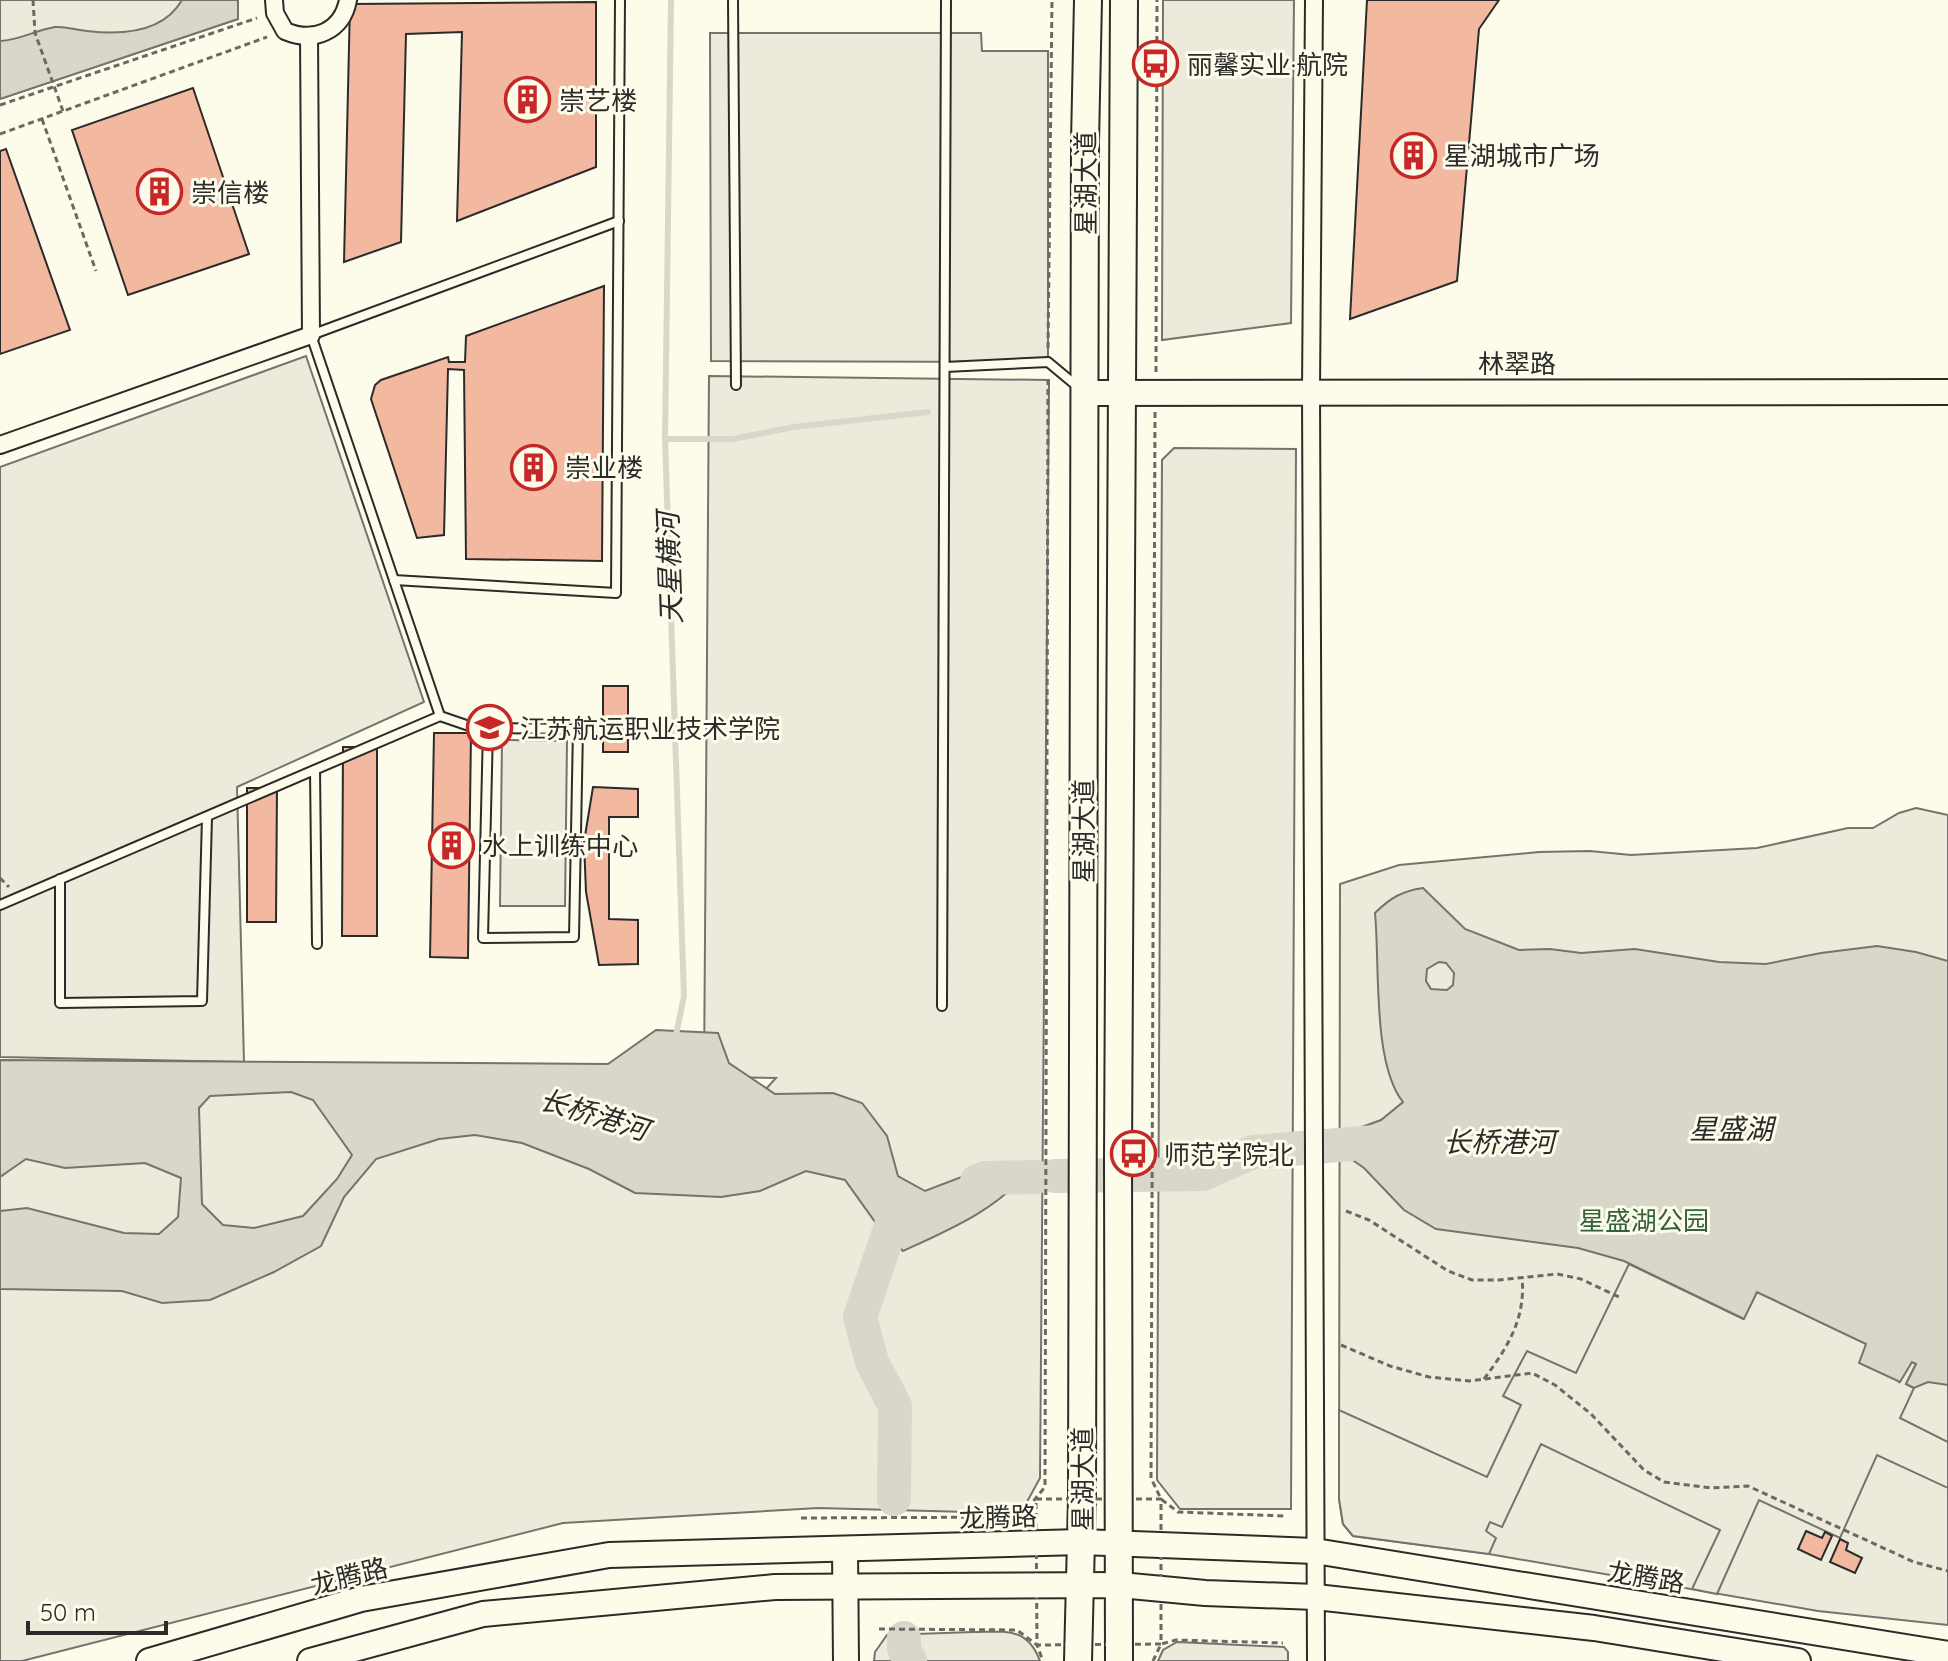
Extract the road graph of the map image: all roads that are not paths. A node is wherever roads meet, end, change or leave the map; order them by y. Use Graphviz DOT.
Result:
graph roads {
  1 [pos="274,0"];
  2 [pos="348,0"];
  3 [pos="620,0"];
  4 [pos="733,0"];
  5 [pos="946,0"];
  6 [pos="1088,0"];
  7 [pos="1124,0"];
  8 [pos="1314,0"];
  9 [pos="309,36"];
  10 [pos="619,221"];
  11 [pos="311,335"];
  12 [pos="945,367"];
  13 [pos="736,385"];
  14 [pos="1311,391"];
  15 [pos="1948,392"];
  16 [pos="1085,393"];
  17 [pos="1120,394"];
  18 [pos="0,445"];
  19 [pos="394,580"];
  20 [pos="440,716"];
  21 [pos="488,728"];
  22 [pos="315,770"];
  23 [pos="207,817"];
  24 [pos="60,879"];
  25 [pos="0,905"];
  26 [pos="317,944"];
  27 [pos="942,1006"];
  28 [pos="1081,1542"];
  29 [pos="1117,1543"];
  30 [pos="845,1549"];
  31 [pos="1315,1551"];
  32 [pos="1120,1585"];
  33 [pos="1080,1586"];
  34 [pos="846,1587"];
  35 [pos="1316,1597"];
  36 [pos="1948,1654"];
  37 [pos="149,1661"];
  38 [pos="310,1661"];
  39 [pos="846,1661"];
  40 [pos="1078,1661"];
  41 [pos="1119,1661"];
  42 [pos="1316,1661"];
  43 [pos="1798,1661"];
  1 -- 9 [label="street"];
  2 -- 9 [label="street"];
  3 -- 10 [label="lane"];
  4 -- 13 [label="lane"];
  5 -- 12 [label="lane"];
  6 -- 16 [label="main road, 星湖大道"];
  7 -- 17 [label="main road, 星湖大道"];
  8 -- 14 [label="street"];
  9 -- 11 [label="street"];
  10 -- 11 [label="lane"];
  10 -- 19 [label="lane"];
  11 -- 18 [label="street"];
  11 -- 19 [label="lane"];
  12 -- 16 [label="lane"];
  12 -- 27 [label="lane"];
  14 -- 15 [label="main road, 林翠路"];
  14 -- 17 [label="main road, 林翠路"];
  14 -- 31 [label="street"];
  16 -- 17 [label="main road, 林翠路"];
  16 -- 28 [label="main road, 星湖大道"];
  17 -- 29 [label="main road, 星湖大道"];
  19 -- 20 [label="lane"];
  20 -- 21 [label="lane"];
  20 -- 22 [label="lane"];
  21 -- 21 [label="lane"];
  22 -- 23 [label="lane"];
  22 -- 26 [label="lane"];
  23 -- 24 [label="lane"];
  23 -- 24 [label="lane"];
  24 -- 25 [label="lane"];
  28 -- 29 [label="main road, 龙腾路"];
  28 -- 30 [label="main road, 龙腾路"];
  28 -- 33 [label="main road, 星湖大道"];
  29 -- 31 [label="main road, 龙腾路"];
  29 -- 32 [label="main road, 星湖大道"];
  30 -- 34 [label="main road"];
  30 -- 37 [label="main road, 龙腾路"];
  31 -- 35 [label="street"];
  31 -- 36 [label="main road, 龙腾路"];
  32 -- 33 [label="main road"];
  32 -- 35 [label="main road"];
  32 -- 41 [label="main road, 星湖大道"];
  33 -- 34 [label="main road"];
  33 -- 40 [label="main road, 星湖大道"];
  34 -- 38 [label="main road"];
  34 -- 39 [label="main road"];
  35 -- 42 [label="street"];
  35 -- 43 [label="main road"];
}
